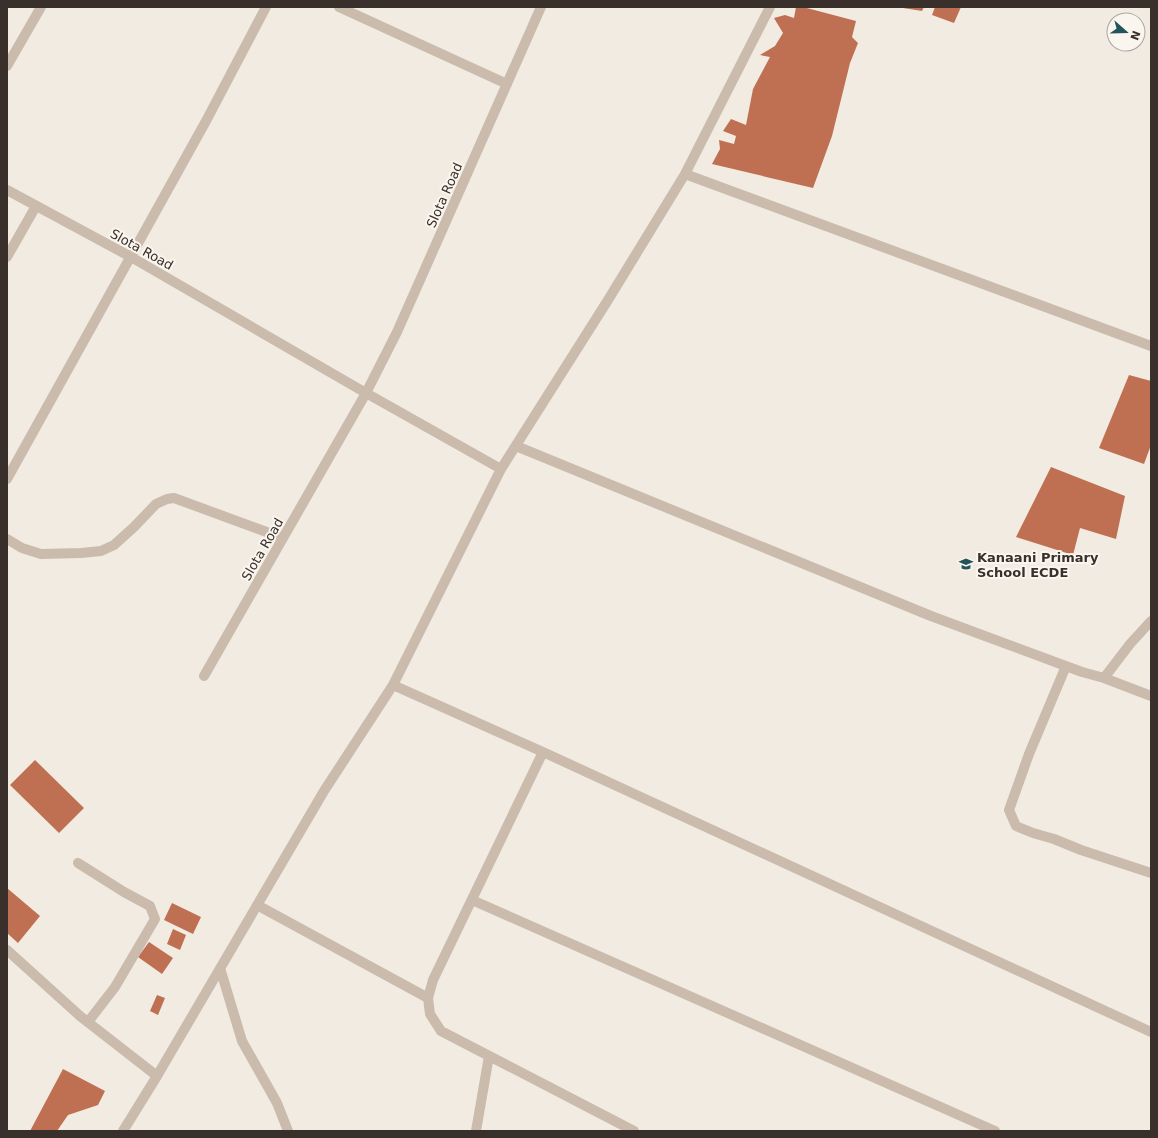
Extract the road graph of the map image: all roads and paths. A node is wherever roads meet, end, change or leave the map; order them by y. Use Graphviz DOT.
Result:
graph roads {
  1 [pos="41,7"];
  2 [pos="266,7"];
  3 [pos="339,7"];
  4 [pos="541,7"];
  5 [pos="770,7"];
  6 [pos="7,66"];
  7 [pos="507,84"];
  8 [pos="685,174"];
  9 [pos="7,190"];
  10 [pos="36,206"];
  11 [pos="7,257"];
  12 [pos="131,257"];
  13 [pos="1151,346"];
  14 [pos="366,393"];
  15 [pos="516,446"];
  16 [pos="501,469"];
  17 [pos="7,479"];
  18 [pos="283,538"];
  19 [pos="7,539"];
  20 [pos="1151,621"];
  21 [pos="1066,666"];
  22 [pos="204,676"];
  23 [pos="1104,678"];
  24 [pos="393,685"];
  25 [pos="1151,696"];
  26 [pos="543,752"];
  27 [pos="78,863"];
  28 [pos="1151,873"];
  29 [pos="472,900"];
  30 [pos="257,905"];
  31 [pos="7,950"];
  32 [pos="220,968"];
  33 [pos="428,998"];
  34 [pos="88,1022"];
  35 [pos="1151,1032"];
  36 [pos="489,1056"];
  37 [pos="157,1076"];
  38 [pos="123,1131"];
  39 [pos="288,1131"];
  40 [pos="476,1131"];
  41 [pos="634,1131"];
  42 [pos="995,1131"];
  1 -- 6 [label="street"];
  2 -- 12 [label="street"];
  3 -- 7 [label="street"];
  4 -- 7 [label="street, Slota Road"];
  5 -- 8 [label="street"];
  7 -- 14 [label="street, Slota Road"];
  8 -- 13 [label="street"];
  8 -- 15 [label="street"];
  9 -- 10 [label="street, Slota Road"];
  10 -- 11 [label="street"];
  10 -- 12 [label="street, Slota Road"];
  12 -- 14 [label="street, Slota Road"];
  12 -- 17 [label="street"];
  14 -- 16 [label="street, Slota Road"];
  14 -- 18 [label="street, Slota Road"];
  15 -- 16 [label="street"];
  15 -- 21 [label="street"];
  16 -- 24 [label="street"];
  18 -- 19 [label="street"];
  18 -- 22 [label="street, Slota Road"];
  20 -- 23 [label="street"];
  21 -- 23 [label="street"];
  21 -- 28 [label="street"];
  23 -- 25 [label="street"];
  24 -- 26 [label="street"];
  24 -- 30 [label="street"];
  26 -- 29 [label="street"];
  26 -- 35 [label="street"];
  27 -- 34 [label="street"];
  29 -- 33 [label="street"];
  29 -- 42 [label="street"];
  30 -- 32 [label="street"];
  30 -- 33 [label="street"];
  31 -- 34 [label="street"];
  32 -- 37 [label="street"];
  32 -- 39 [label="street"];
  33 -- 36 [label="street"];
  34 -- 37 [label="street"];
  36 -- 40 [label="street"];
  36 -- 41 [label="street"];
  37 -- 38 [label="street"];
}
